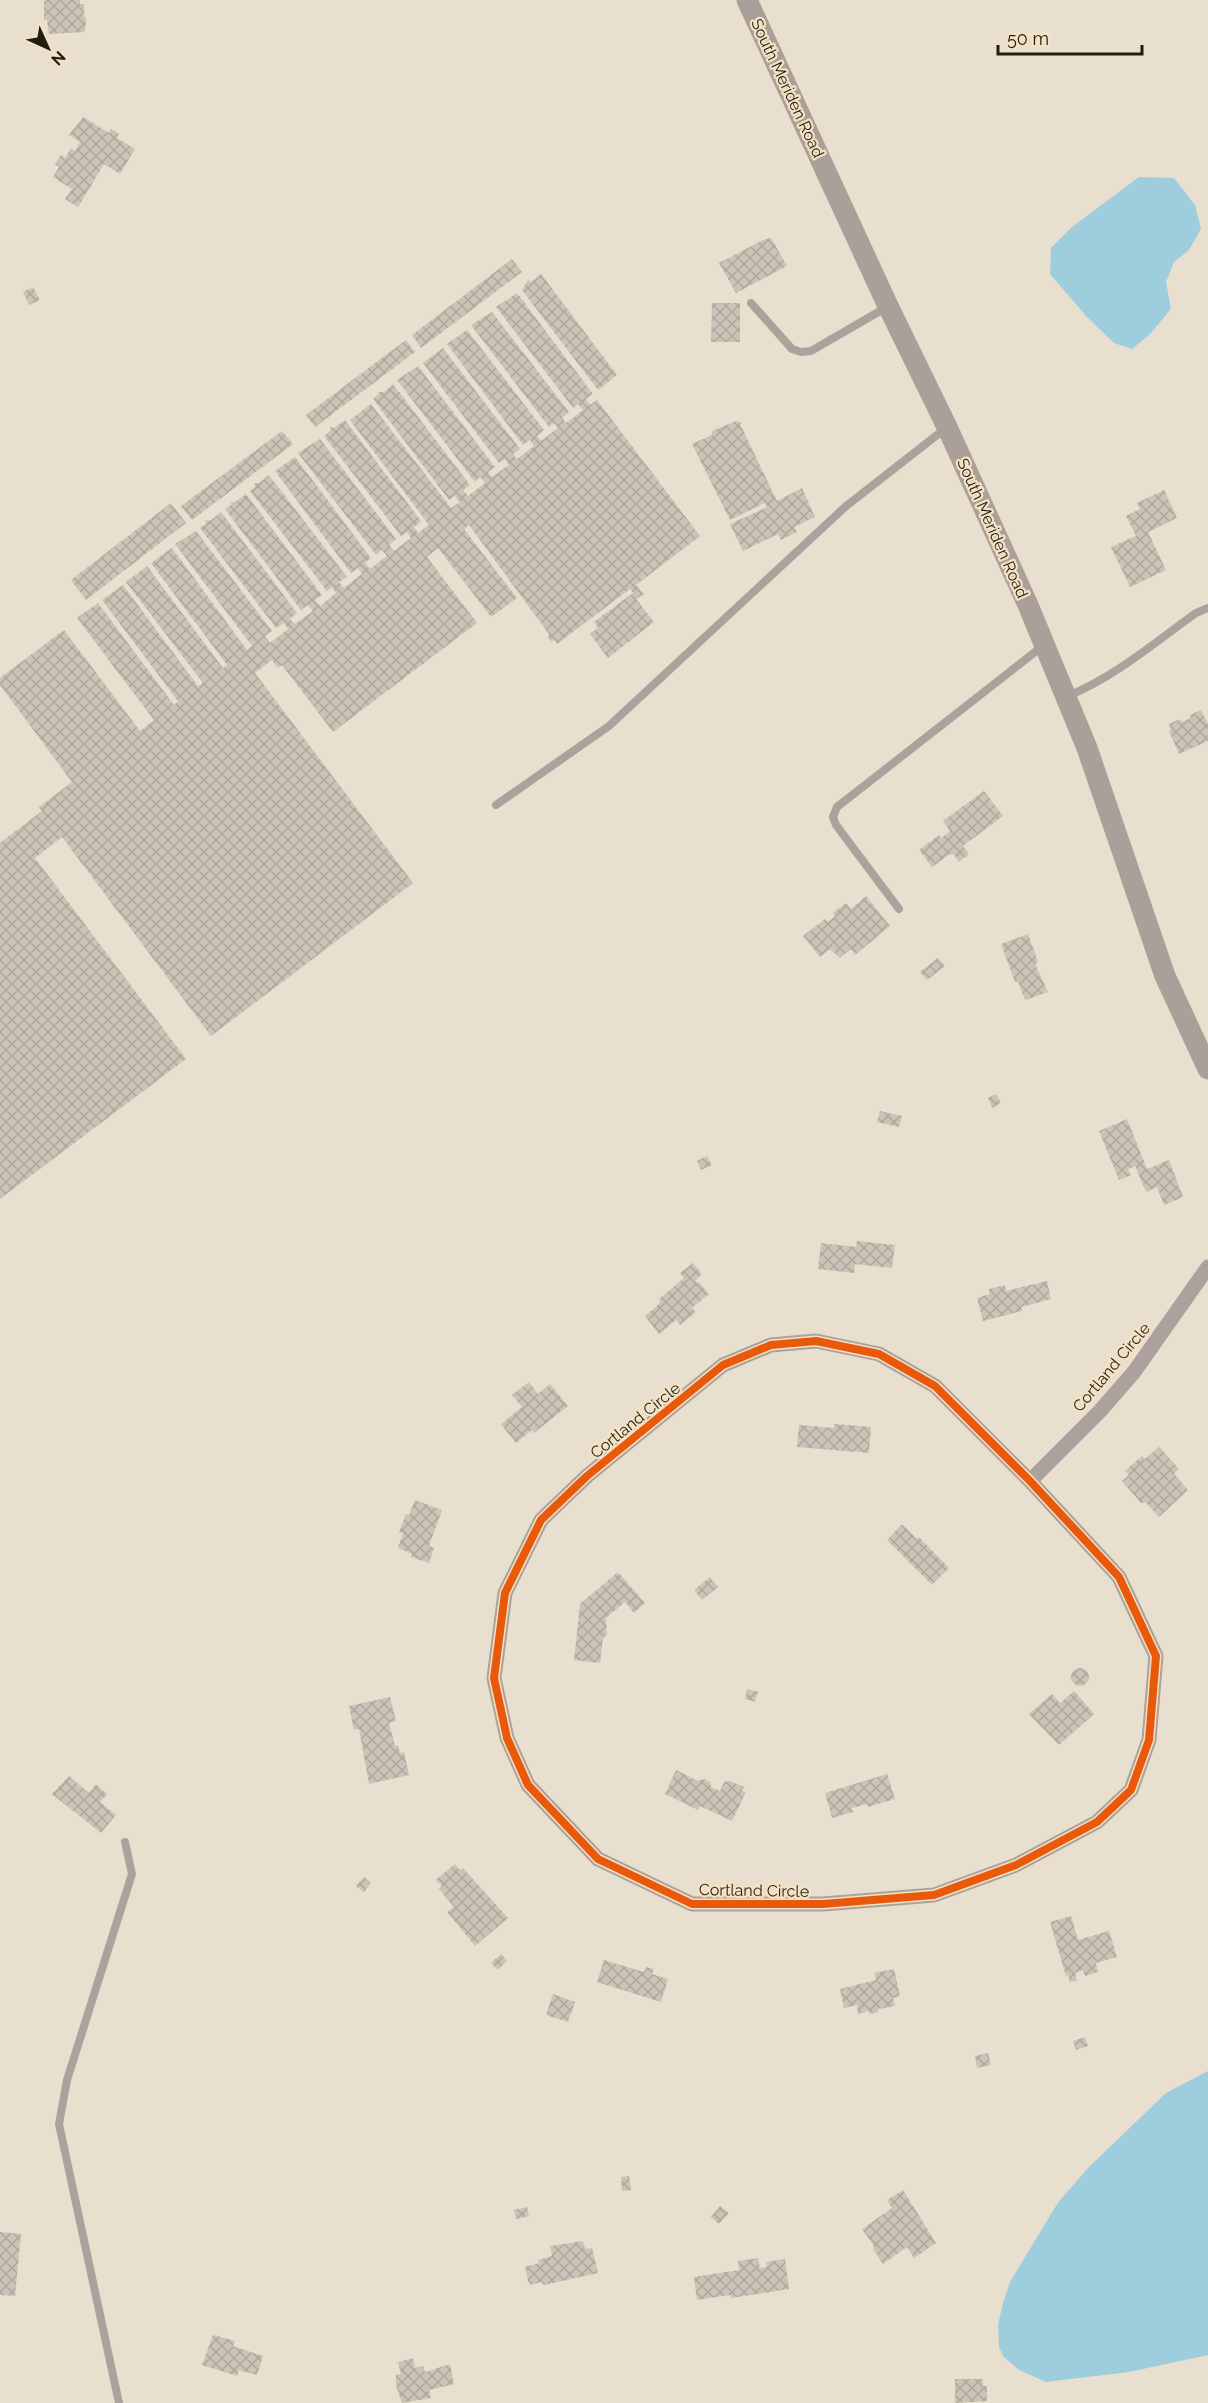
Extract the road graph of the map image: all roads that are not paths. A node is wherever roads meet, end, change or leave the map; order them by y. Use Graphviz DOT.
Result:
graph roads {
  1 [pos="747,0"];
  2 [pos="752,303"];
  3 [pos="888,306"];
  4 [pos="947,427"];
  5 [pos="1208,608"];
  6 [pos="1045,644"];
  7 [pos="1066,696"];
  8 [pos="496,805"];
  9 [pos="899,909"];
  10 [pos="1208,1069"];
  11 [pos="1208,1267"];
  12 [pos="1030,1481"];
  13 [pos="125,1842"];
  14 [pos="119,2403"];
  1 -- 3 [label="main road, South Meriden Road"];
  2 -- 3 [label="lane"];
  3 -- 4 [label="main road, South Meriden Road"];
  4 -- 6 [label="main road, South Meriden Road"];
  4 -- 8 [label="lane"];
  5 -- 7 [label="lane"];
  6 -- 7 [label="main road, South Meriden Road"];
  6 -- 9 [label="lane"];
  7 -- 10 [label="main road, South Meriden Road"];
  11 -- 12 [label="street, Cortland Circle"];
  12 -- 12 [label="street, Cortland Circle"];
  13 -- 14 [label="lane"];
}
